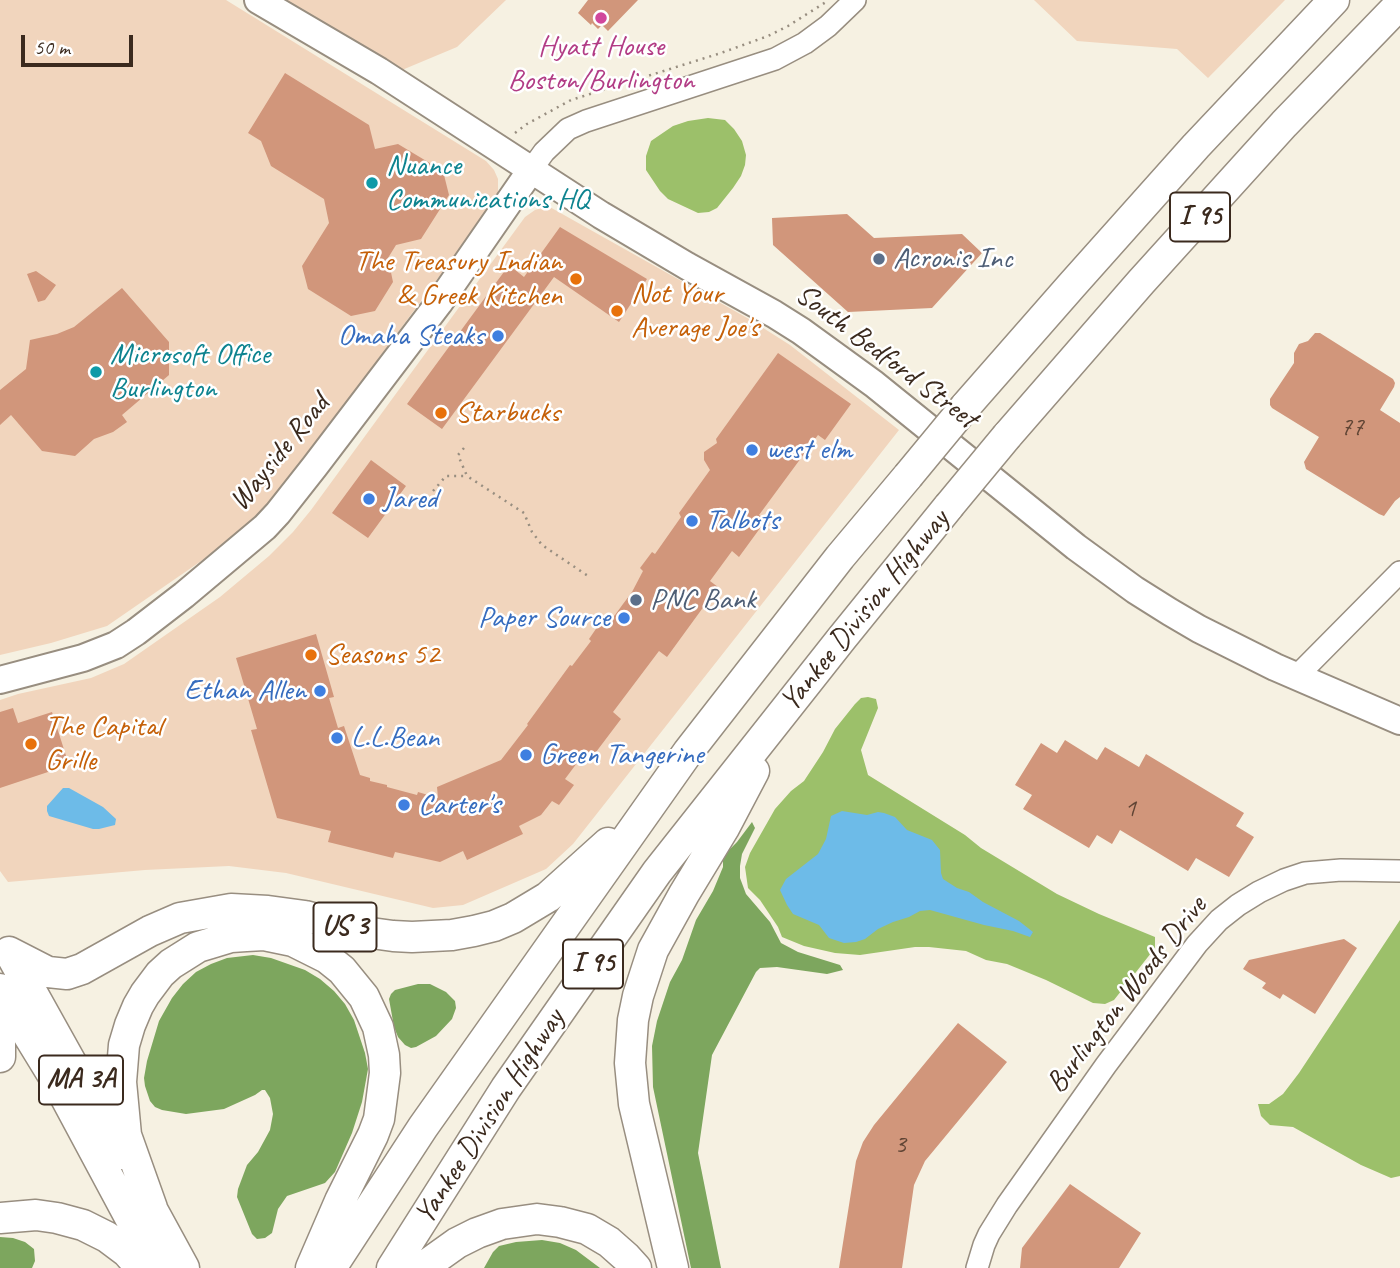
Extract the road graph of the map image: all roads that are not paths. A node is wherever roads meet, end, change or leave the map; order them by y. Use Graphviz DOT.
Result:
graph roads {
  1 [pos="258,0"];
  2 [pos="855,0"];
  3 [pos="1334,0"];
  4 [pos="1400,4"];
  5 [pos="531,170"];
  6 [pos="1400,572"];
  7 [pos="814,674"];
  8 [pos="1297,676"];
  9 [pos="0,680"];
  10 [pos="1400,721"];
  11 [pos="655,799"];
  12 [pos="1400,871"];
  13 [pos="5,945"];
  14 [pos="0,989"];
  15 [pos="0,1017"];
  16 [pos="0,1057"];
  17 [pos="152,1208"];
  18 [pos="0,1218"];
  19 [pos="141,1268"];
  20 [pos="157,1268"];
  21 [pos="184,1268"];
  22 [pos="311,1268"];
  23 [pos="331,1268"];
  24 [pos="392,1268"];
  25 [pos="422,1268"];
  26 [pos="636,1268"];
  27 [pos="673,1268"];
  28 [pos="977,1268"];
  1 -- 5 [label="main road, South Bedford Street"];
  2 -- 5 [label="street"];
  3 -- 11 [label="highway, Yankee Division Highway / I 95, bridge"];
  4 -- 7 [label="highway, Yankee Division Highway / I 95, bridge"];
  5 -- 8 [label="main road, South Bedford Street"];
  5 -- 9 [label="main road, Wayside Road"];
  6 -- 8 [label="street"];
  7 -- 24 [label="highway, Yankee Division Highway / I 95"];
  7 -- 27 [label="highway"];
  8 -- 10 [label="main road, South Bedford Street"];
  11 -- 13 [label="highway, US 3"];
  11 -- 23 [label="highway, Yankee Division Highway / I 95"];
  12 -- 28 [label="street, Burlington Woods Drive"];
  13 -- 17 [label="highway, MA 3A"];
  14 -- 20 [label="highway"];
  15 -- 16 [label="highway"];
  17 -- 21 [label="highway, MA 3A"];
  17 -- 22 [label="highway"];
  18 -- 19 [label="highway"];
  25 -- 26 [label="highway"];
}
